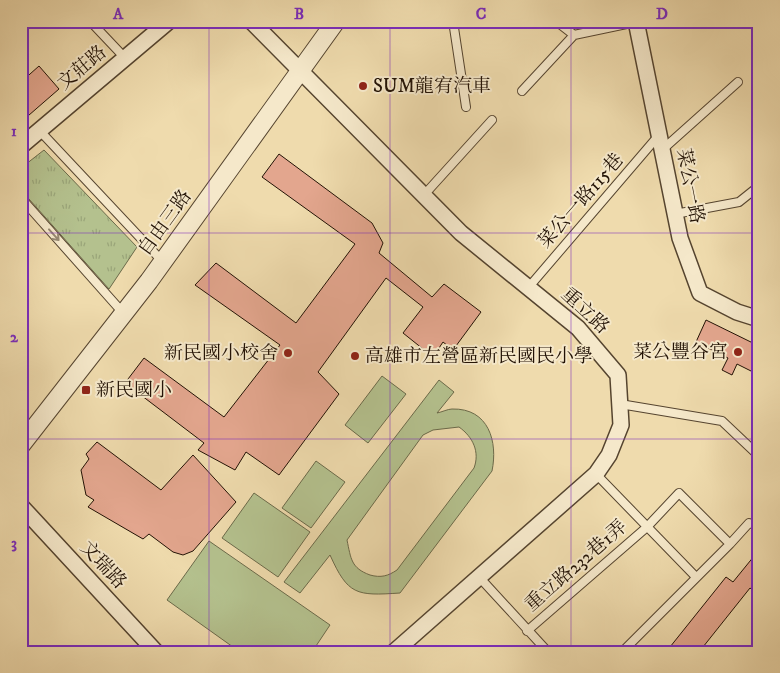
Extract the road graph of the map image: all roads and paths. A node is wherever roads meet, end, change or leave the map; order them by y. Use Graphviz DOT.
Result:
graph roads {
  1 [pos="90,21"];
  2 [pos="169,21"];
  3 [pos="252,21"];
  4 [pos="336,21"];
  5 [pos="453,21"];
  6 [pos="556,21"];
  7 [pos="636,22"];
  8 [pos="574,35"];
  9 [pos="125,58"];
  10 [pos="300,71"];
  11 [pos="738,82"];
  12 [pos="522,91"];
  13 [pos="466,107"];
  14 [pos="492,120"];
  15 [pos="39,130"];
  16 [pos="660,142"];
  17 [pos="21,146"];
  18 [pos="759,186"];
  19 [pos="424,195"];
  20 [pos="21,198"];
  21 [pos="675,214"];
  22 [pos="163,262"];
  23 [pos="528,288"];
  24 [pos="124,314"];
  25 [pos="759,319"];
  26 [pos="620,404"];
  27 [pos="21,445"];
  28 [pos="759,456"];
  29 [pos="596,474"];
  30 [pos="21,506"];
  31 [pos="759,526"];
  32 [pos="647,527"];
  33 [pos="730,544"];
  34 [pos="696,577"];
  35 [pos="480,578"];
  36 [pos="528,630"];
  37 [pos="156,652"];
  38 [pos="394,652"];
  39 [pos="548,652"];
  40 [pos="622,652"];
  1 -- 9 [label="lane"];
  2 -- 9 [label="street, 文莊路"];
  3 -- 10 [label="street, 重立路"];
  4 -- 10 [label="street, 自由三路"];
  5 -- 13 [label="lane"];
  6 -- 8 [label="lane"];
  7 -- 8 [label="lane"];
  7 -- 16 [label="street, 菜公一路"];
  8 -- 12 [label="lane"];
  9 -- 15 [label="street, 文莊路"];
  10 -- 19 [label="street, 重立路"];
  10 -- 22 [label="street, 自由三路"];
  11 -- 16 [label="lane, 菜公一路115巷"];
  14 -- 19 [label="lane"];
  15 -- 17 [label="street, 文莊路"];
  15 -- 22 [label="lane"];
  16 -- 21 [label="street, 菜公一路"];
  16 -- 23 [label="lane, 菜公一路115巷"];
  18 -- 21 [label="lane"];
  19 -- 23 [label="street, 重立路"];
  20 -- 24 [label="lane, one-way"];
  21 -- 25 [label="street, 菜公一路"];
  22 -- 24 [label="street, 自由三路"];
  23 -- 26 [label="street, 重立路"];
  24 -- 27 [label="street, 自由三路"];
  26 -- 28 [label="lane"];
  26 -- 29 [label="street, 重立路"];
  29 -- 32 [label="lane"];
  29 -- 35 [label="street, 重立路"];
  30 -- 37 [label="street, 文瑞路"];
  31 -- 33 [label="lane"];
  32 -- 33 [label="lane, 重立路232巷1弄"];
  32 -- 34 [label="lane"];
  32 -- 36 [label="lane, 重立路232巷1弄"];
  33 -- 34 [label="lane"];
  34 -- 40 [label="lane"];
  35 -- 36 [label="lane"];
  35 -- 38 [label="street, 重立路"];
  36 -- 39 [label="lane"];
}
